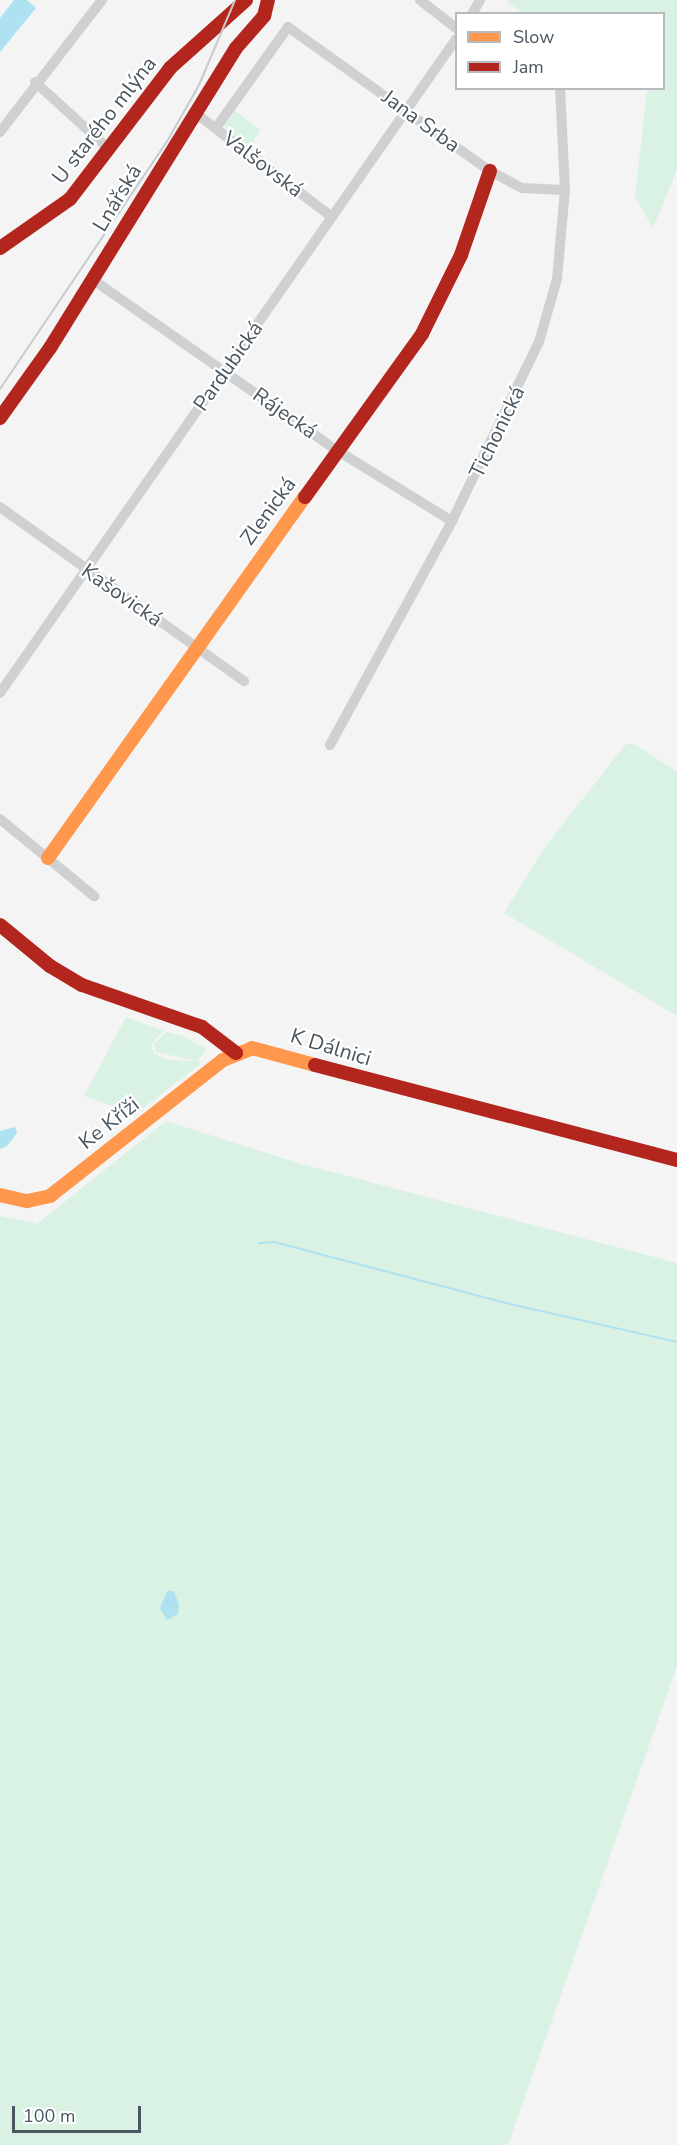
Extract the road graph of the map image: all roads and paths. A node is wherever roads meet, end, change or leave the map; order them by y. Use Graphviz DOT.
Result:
graph roads {
  1 [pos="102,0"];
  2 [pos="246,0"];
  3 [pos="268,0"];
  4 [pos="420,0"];
  5 [pos="455,27"];
  6 [pos="455,40"];
  7 [pos="35,82"];
  8 [pos="560,90"];
  9 [pos="407,110"];
  10 [pos="194,112"];
  11 [pos="216,128"];
  12 [pos="0,132"];
  13 [pos="110,150"];
  14 [pos="490,171"];
  15 [pos="565,190"];
  16 [pos="332,217"];
  17 [pos="0,249"];
  18 [pos="92,279"];
  19 [pos="225,370"];
  20 [pos="0,418"];
  21 [pos="338,451"];
  22 [pos="0,507"];
  23 [pos="452,521"];
  24 [pos="86,569"];
  25 [pos="196,647"];
  26 [pos="244,681"];
  27 [pos="0,693"];
  28 [pos="330,745"];
  29 [pos="0,819"];
  30 [pos="48,858"];
  31 [pos="94,896"];
  32 [pos="0,925"];
  33 [pos="236,1053"];
  34 [pos="677,1160"];
  35 [pos="0,1195"];
  1 -- 7 [label="street"];
  2 -- 13 [label="street, U starého mlýna"];
  3 -- 10 [label="street, Lnářská"];
  4 -- 5 [label="street"];
  6 -- 9 [label="street, Pardubická"];
  7 -- 12 [label="street"];
  7 -- 13 [label="street"];
  8 -- 15 [label="street, Tichonická"];
  9 -- 11 [label="street, Jana Srba"];
  9 -- 14 [label="street, Jana Srba"];
  9 -- 16 [label="street, Pardubická"];
  10 -- 11 [label="street, Valšovská"];
  10 -- 18 [label="street, Lnářská"];
  11 -- 16 [label="street, Valšovská"];
  13 -- 17 [label="street, U starého mlýna"];
  14 -- 15 [label="street, Jana Srba"];
  14 -- 21 [label="street, Zlenická"];
  15 -- 23 [label="street, Tichonická"];
  16 -- 19 [label="street, Pardubická"];
  18 -- 19 [label="street, Rájecká"];
  18 -- 20 [label="street, Lnářská"];
  19 -- 21 [label="street, Rájecká"];
  19 -- 24 [label="street, Pardubická"];
  21 -- 23 [label="street, Rájecká"];
  21 -- 25 [label="street, Zlenická"];
  22 -- 24 [label="street, Kašovická"];
  23 -- 28 [label="street, Tichonická"];
  24 -- 25 [label="street, Kašovická"];
  24 -- 27 [label="street, Pardubická"];
  25 -- 26 [label="street, Kašovická"];
  25 -- 30 [label="street, Zlenická"];
  29 -- 30 [label="street"];
  30 -- 31 [label="street"];
  32 -- 33 [label="street"];
  33 -- 34 [label="street, K Dálnici"];
  33 -- 35 [label="street, Ke Kříži"];
}
